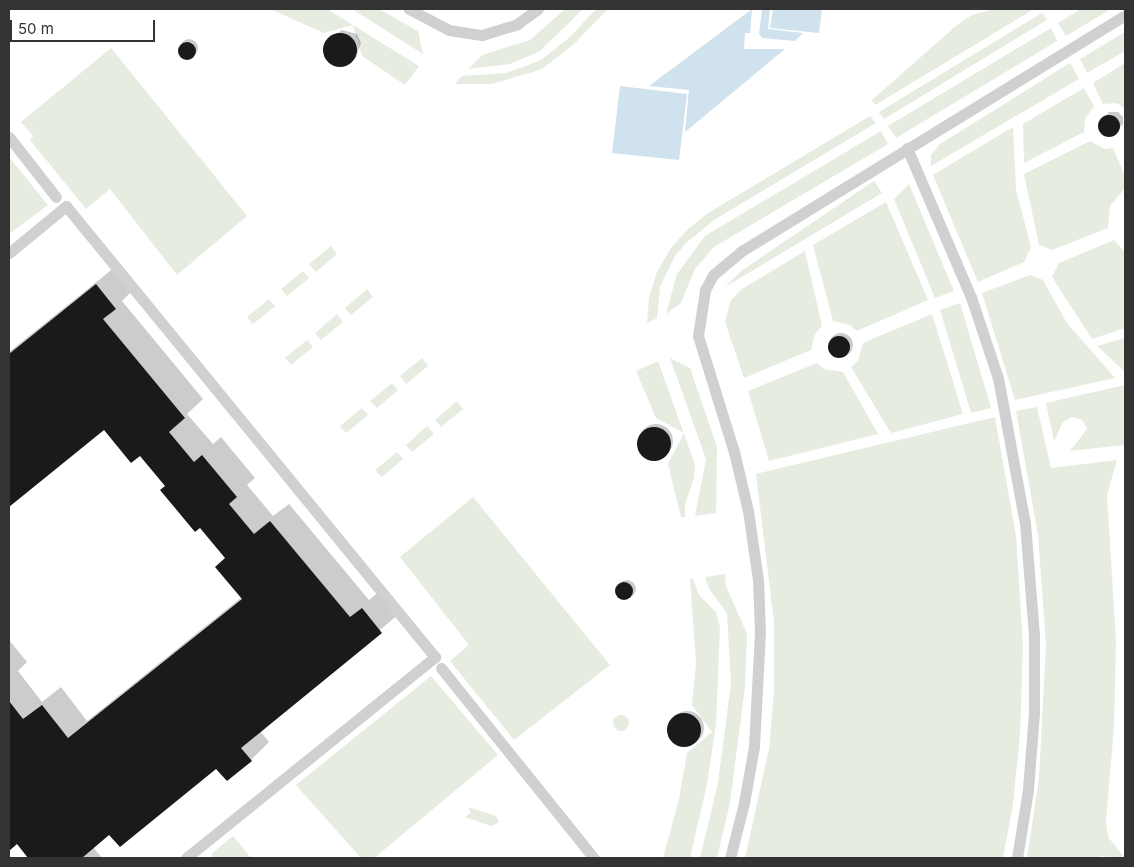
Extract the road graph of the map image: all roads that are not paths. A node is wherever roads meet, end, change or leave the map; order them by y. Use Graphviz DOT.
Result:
graph roads {
  1 [pos="410,9"];
  2 [pos="538,9"];
  3 [pos="1125,15"];
  4 [pos="9,137"];
  5 [pos="906,148"];
  6 [pos="56,197"];
  7 [pos="9,253"];
  8 [pos="441,668"];
  9 [pos="186,858"];
  10 [pos="594,858"];
  11 [pos="730,858"];
  12 [pos="1016,858"];
  1 -- 2 [label="lane"];
  3 -- 5 [label="lane"];
  4 -- 6 [label="lane"];
  5 -- 11 [label="lane"];
  5 -- 12 [label="lane"];
  7 -- 9 [label="lane"];
  8 -- 10 [label="lane"];
}
